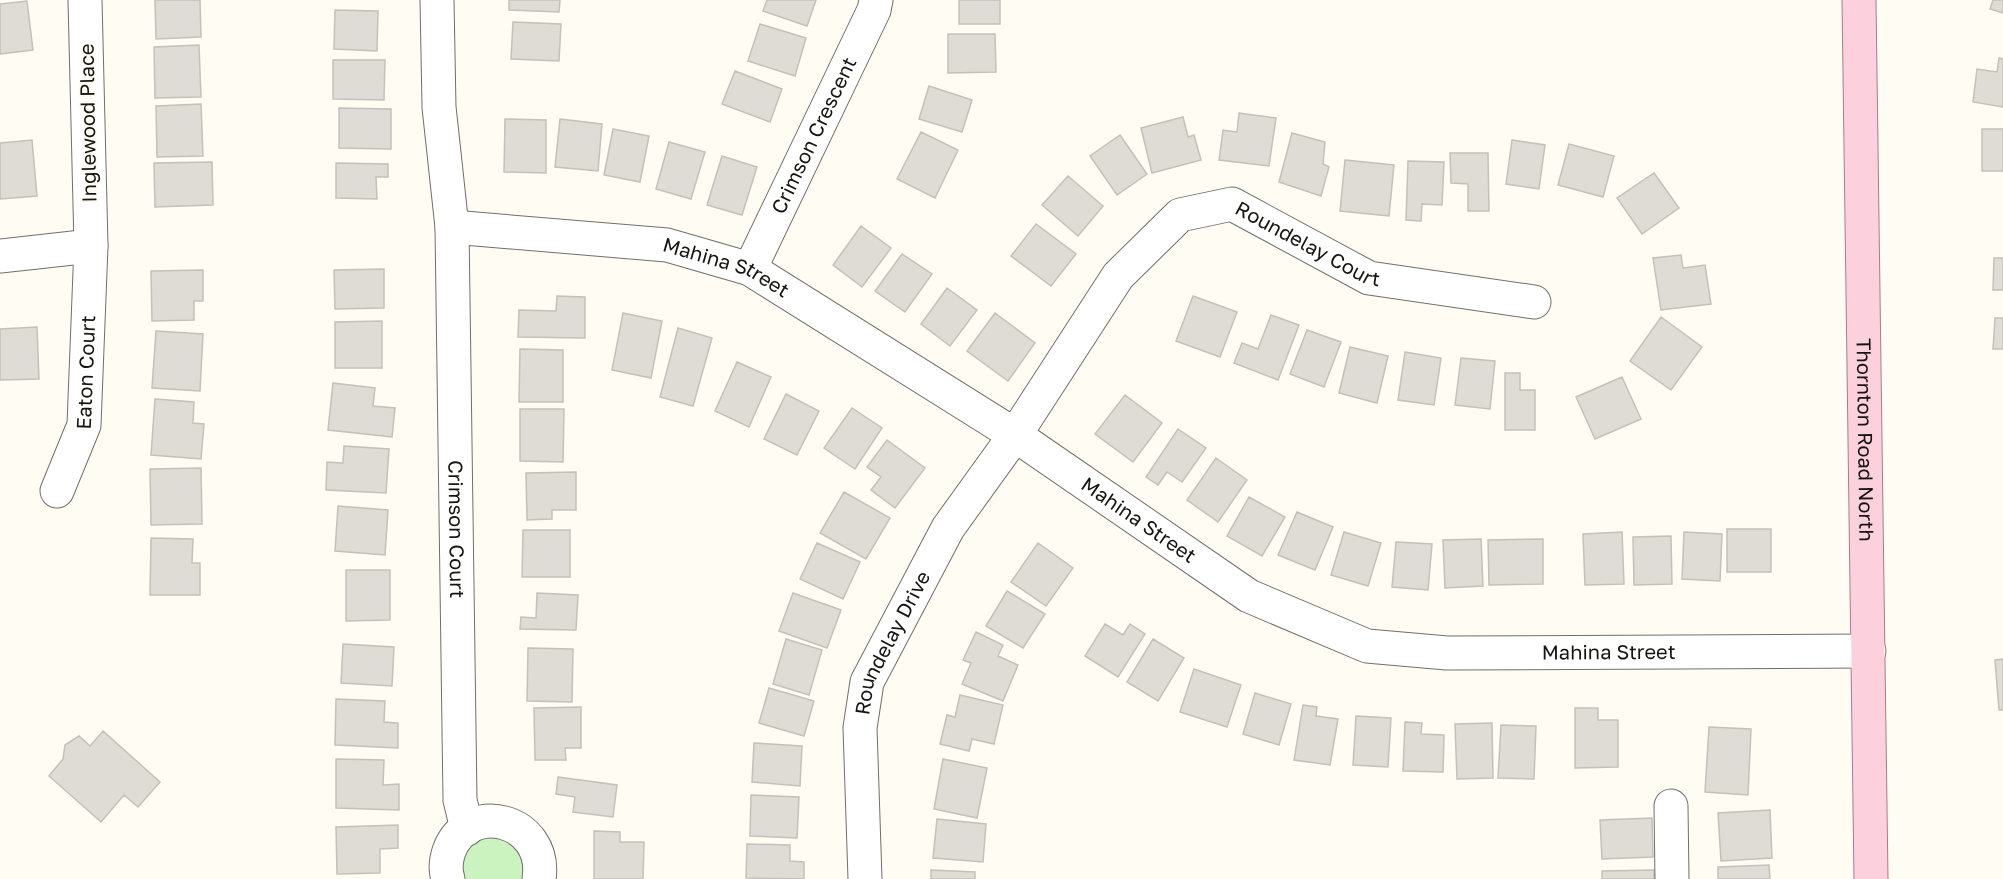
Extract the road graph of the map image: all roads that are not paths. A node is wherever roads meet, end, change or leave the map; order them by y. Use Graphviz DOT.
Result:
graph roads {
  1 [pos="85,0"];
  2 [pos="437,0"];
  3 [pos="876,0"];
  4 [pos="1859,0"];
  5 [pos="452,227"];
  6 [pos="91,246"];
  7 [pos="0,256"];
  8 [pos="750,269"];
  9 [pos="1534,302"];
  10 [pos="1016,435"];
  11 [pos="57,491"];
  12 [pos="1869,651"];
  13 [pos="1671,806"];
  14 [pos="467,829"];
  15 [pos="448,879"];
  16 [pos="539,879"];
  17 [pos="865,879"];
  18 [pos="1672,879"];
  19 [pos="1871,879"];
  1 -- 6 [label="street, Inglewood Place"];
  2 -- 5 [label="street"];
  3 -- 8 [label="street, Crimson Crescent"];
  4 -- 12 [label="main road, Thornton Road North"];
  5 -- 8 [label="street, Mahina Street"];
  5 -- 14 [label="street, Crimson Court"];
  6 -- 7 [label="street"];
  6 -- 11 [label="street, Eaton Court"];
  8 -- 10 [label="street, Mahina Street"];
  9 -- 10 [label="street, Roundelay Court"];
  10 -- 12 [label="street, Mahina Street"];
  10 -- 17 [label="street, Roundelay Drive"];
  12 -- 19 [label="main road, Thornton Road North"];
  13 -- 18 [label="street"];
  14 -- 15 [label="street"];
  14 -- 16 [label="street"];
}
